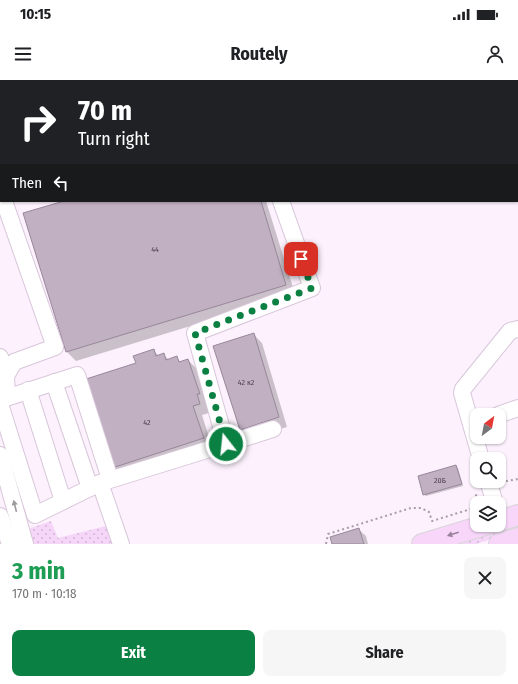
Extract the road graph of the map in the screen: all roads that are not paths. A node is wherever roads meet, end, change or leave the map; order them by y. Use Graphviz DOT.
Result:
graph roads {
  1 [pos="4,202"];
  2 [pos="281,202"];
  3 [pos="518,329"];
  4 [pos="0,357"];
  5 [pos="6,376"];
  6 [pos="54,382"];
  7 [pos="28,390"];
  8 [pos="2,400"];
  9 [pos="518,408"];
  10 [pos="506,412"];
  11 [pos="273,430"];
  12 [pos="226,444"];
  13 [pos="479,452"];
  14 [pos="0,455"];
  15 [pos="100,483"];
  16 [pos="63,501"];
  17 [pos="35,515"];
  18 [pos="0,516"];
  19 [pos="470,527"];
  20 [pos="23,537"];
  21 [pos="518,538"];
  22 [pos="10,544"];
  23 [pos="121,544"];
  24 [pos="422,544"];
  25 [pos="499,544"];
  1 -- 5 [label="street"];
  2 -- 12 [label="street"];
  3 -- 13 [label="street"];
  4 -- 5 [label="street"];
  5 -- 8 [label="street"];
  6 -- 7 [label="street"];
  6 -- 15 [label="street"];
  6 -- 15 [label="street"];
  7 -- 8 [label="street"];
  7 -- 16 [label="street"];
  8 -- 17 [label="street"];
  9 -- 10 [label="street"];
  11 -- 12 [label="street"];
  12 -- 15 [label="street"];
  20 -- 14 [label="street, one-way"];
  15 -- 16 [label="street"];
  15 -- 23 [label="street"];
  16 -- 17 [label="street"];
  17 -- 20 [label="street"];
  18 -- 22 [label="street"];
  19 -- 24 [label="main road, one-way"];
  21 -- 25 [label="main road"];
}
